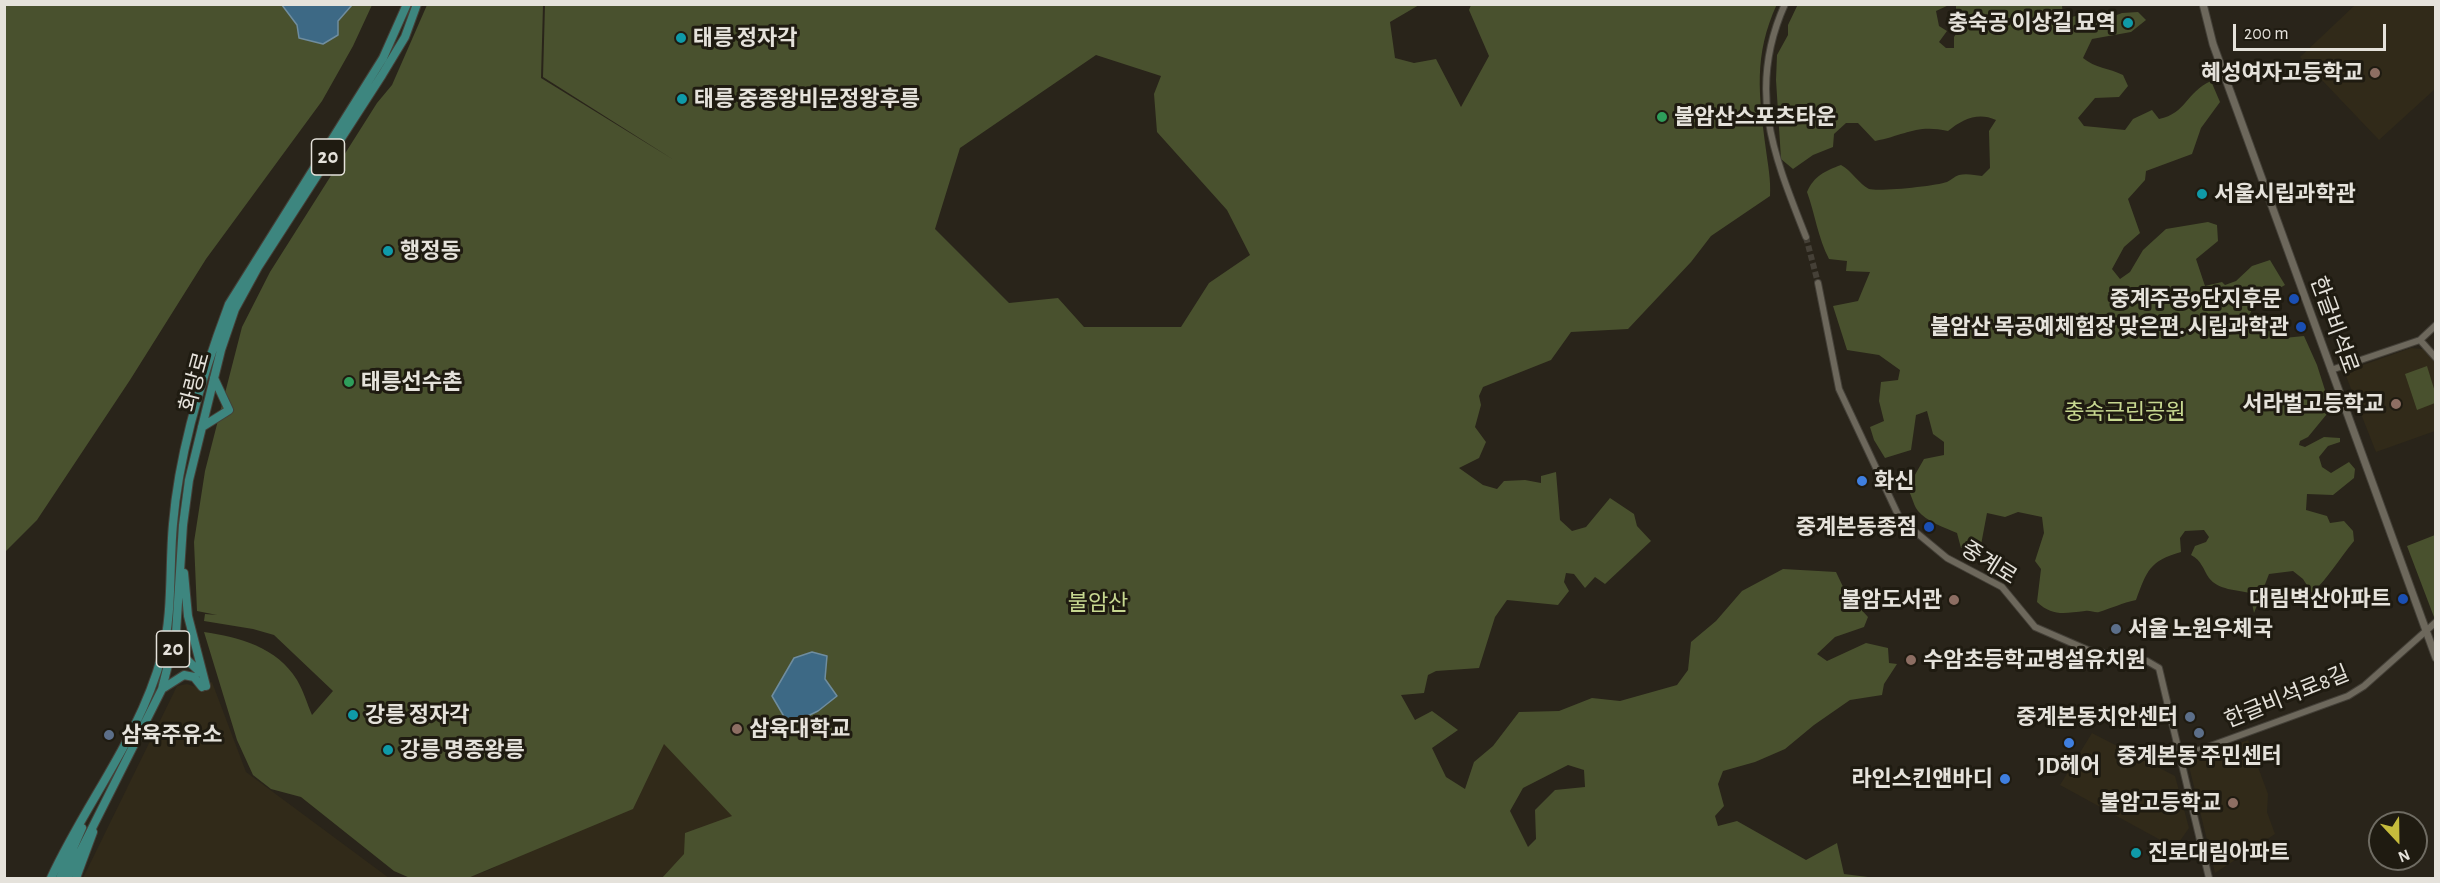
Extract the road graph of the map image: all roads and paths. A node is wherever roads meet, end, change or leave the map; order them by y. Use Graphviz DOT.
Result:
graph roads {
  1 [pos="407,4"];
  2 [pos="417,4"];
  3 [pos="1785,4"];
  4 [pos="2203,4"];
  5 [pos="1806,237"];
  6 [pos="1818,283"];
  7 [pos="2436,325"];
  8 [pos="2420,340"];
  9 [pos="213,347"];
  10 [pos="2436,358"];
  11 [pos="2331,370"];
  12 [pos="214,380"];
  13 [pos="191,426"];
  14 [pos="202,427"];
  15 [pos="195,454"];
  16 [pos="182,547"];
  17 [pos="2436,622"];
  18 [pos="2426,630"];
  19 [pos="167,632"];
  20 [pos="173,657"];
  21 [pos="2436,658"];
  22 [pos="156,675"];
  23 [pos="204,687"];
  24 [pos="162,689"];
  25 [pos="2180,757"];
  26 [pos="95,799"];
  27 [pos="104,803"];
  28 [pos="51,879"];
  29 [pos="60,879"];
  30 [pos="67,879"];
  31 [pos="76,879"];
  32 [pos="2209,879"];
  1 -- 9 [label="main road, 화랑로 / 20"];
  2 -- 12 [label="main road, 화랑로 / 20"];
  3 -- 5 [label="street"];
  4 -- 11 [label="main road, 한글비석로"];
  6 -- 25 [label="street, 중계로"];
  7 -- 8 [label="street"];
  8 -- 10 [label="street"];
  8 -- 11 [label="street"];
  9 -- 12 [label="main road"];
  9 -- 13 [label="main road, 화랑로 / 20"];
  11 -- 18 [label="main road, 한글비석로"];
  12 -- 14 [label="main road, 화랑로 / 20"];
  12 -- 14 [label="main road"];
  13 -- 15 [label="main road"];
  13 -- 19 [label="main road, 화랑로 / 20"];
  14 -- 15 [label="main road, 화랑로 / 20"];
  15 -- 16 [label="main road, 화랑로 / 20"];
  16 -- 20 [label="main road, 화랑로 / 20"];
  16 -- 23 [label="main road"];
  17 -- 18 [label="street, 한글비석로8길"];
  18 -- 21 [label="main road, 한글비석로"];
  18 -- 25 [label="street, 한글비석로8길"];
  19 -- 20 [label="main road"];
  19 -- 22 [label="main road, 화랑로 / 20"];
  20 -- 22 [label="main road"];
  20 -- 23 [label="main road"];
  20 -- 24 [label="main road, 화랑로 / 20"];
  22 -- 26 [label="main road, 화랑로 / 20"];
  23 -- 24 [label="main road"];
  24 -- 27 [label="main road, 화랑로 / 20"];
  25 -- 32 [label="street, 중계로"];
  26 -- 28 [label="main road, 20"];
  26 -- 29 [label="main road, 20"];
  27 -- 30 [label="main road, 20"];
  27 -- 31 [label="main road, 20"];
}
